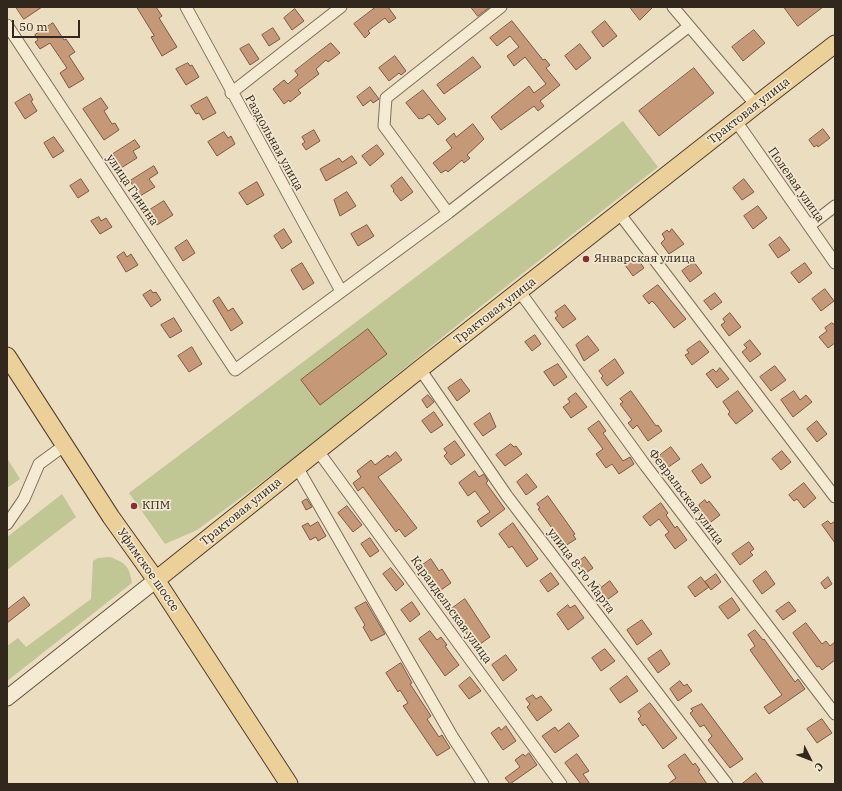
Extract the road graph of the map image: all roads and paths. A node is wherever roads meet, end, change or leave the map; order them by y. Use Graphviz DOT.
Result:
graph roads {
  1 [pos="186,7"];
  2 [pos="342,7"];
  3 [pos="501,7"];
  4 [pos="673,7"];
  5 [pos="7,25"];
  6 [pos="688,27"];
  7 [pos="835,44"];
  8 [pos="231,93"];
  9 [pos="756,105"];
  10 [pos="736,121"];
  11 [pos="835,206"];
  12 [pos="448,213"];
  13 [pos="619,213"];
  14 [pos="809,226"];
  15 [pos="835,263"];
  16 [pos="341,291"];
  17 [pos="520,292"];
  18 [pos="7,356"];
  19 [pos="420,369"];
  20 [pos="65,445"];
  21 [pos="318,451"];
  22 [pos="297,467"];
  23 [pos="835,497"];
  24 [pos="7,524"];
  25 [pos="156,580"];
  26 [pos="7,698"];
  27 [pos="835,714"];
  28 [pos="289,784"];
  29 [pos="483,784"];
  30 [pos="561,784"];
  31 [pos="727,784"];
  1 -- 8 [label="street, Раздольная улица"];
  2 -- 8 [label="street"];
  3 -- 12 [label="street"];
  4 -- 6 [label="street"];
  5 -- 16 [label="street, улица Гинина"];
  6 -- 9 [label="street"];
  6 -- 12 [label="street"];
  7 -- 9 [label="main road, Трактовая улица"];
  8 -- 16 [label="street, Раздольная улица"];
  9 -- 10 [label="main road, Трактовая улица"];
  10 -- 13 [label="main road, Трактовая улица"];
  10 -- 14 [label="street, Полевая улица"];
  11 -- 14 [label="street"];
  12 -- 16 [label="street"];
  13 -- 17 [label="main road, Трактовая улица"];
  13 -- 23 [label="street"];
  14 -- 15 [label="street, Полевая улица"];
  17 -- 19 [label="main road, Трактовая улица"];
  17 -- 27 [label="street, Февральская улица"];
  18 -- 20 [label="main road, Уфимское шоссе"];
  19 -- 21 [label="main road, Трактовая улица"];
  19 -- 31 [label="street, улица 8-го Марта"];
  20 -- 24 [label="street"];
  20 -- 25 [label="main road, Уфимское шоссе"];
  21 -- 22 [label="main road, Трактовая улица"];
  21 -- 30 [label="street, Караидельская улица"];
  22 -- 25 [label="main road, Трактовая улица"];
  22 -- 29 [label="street"];
  25 -- 26 [label="main road"];
  25 -- 28 [label="main road, Уфимское шоссе"];
}
